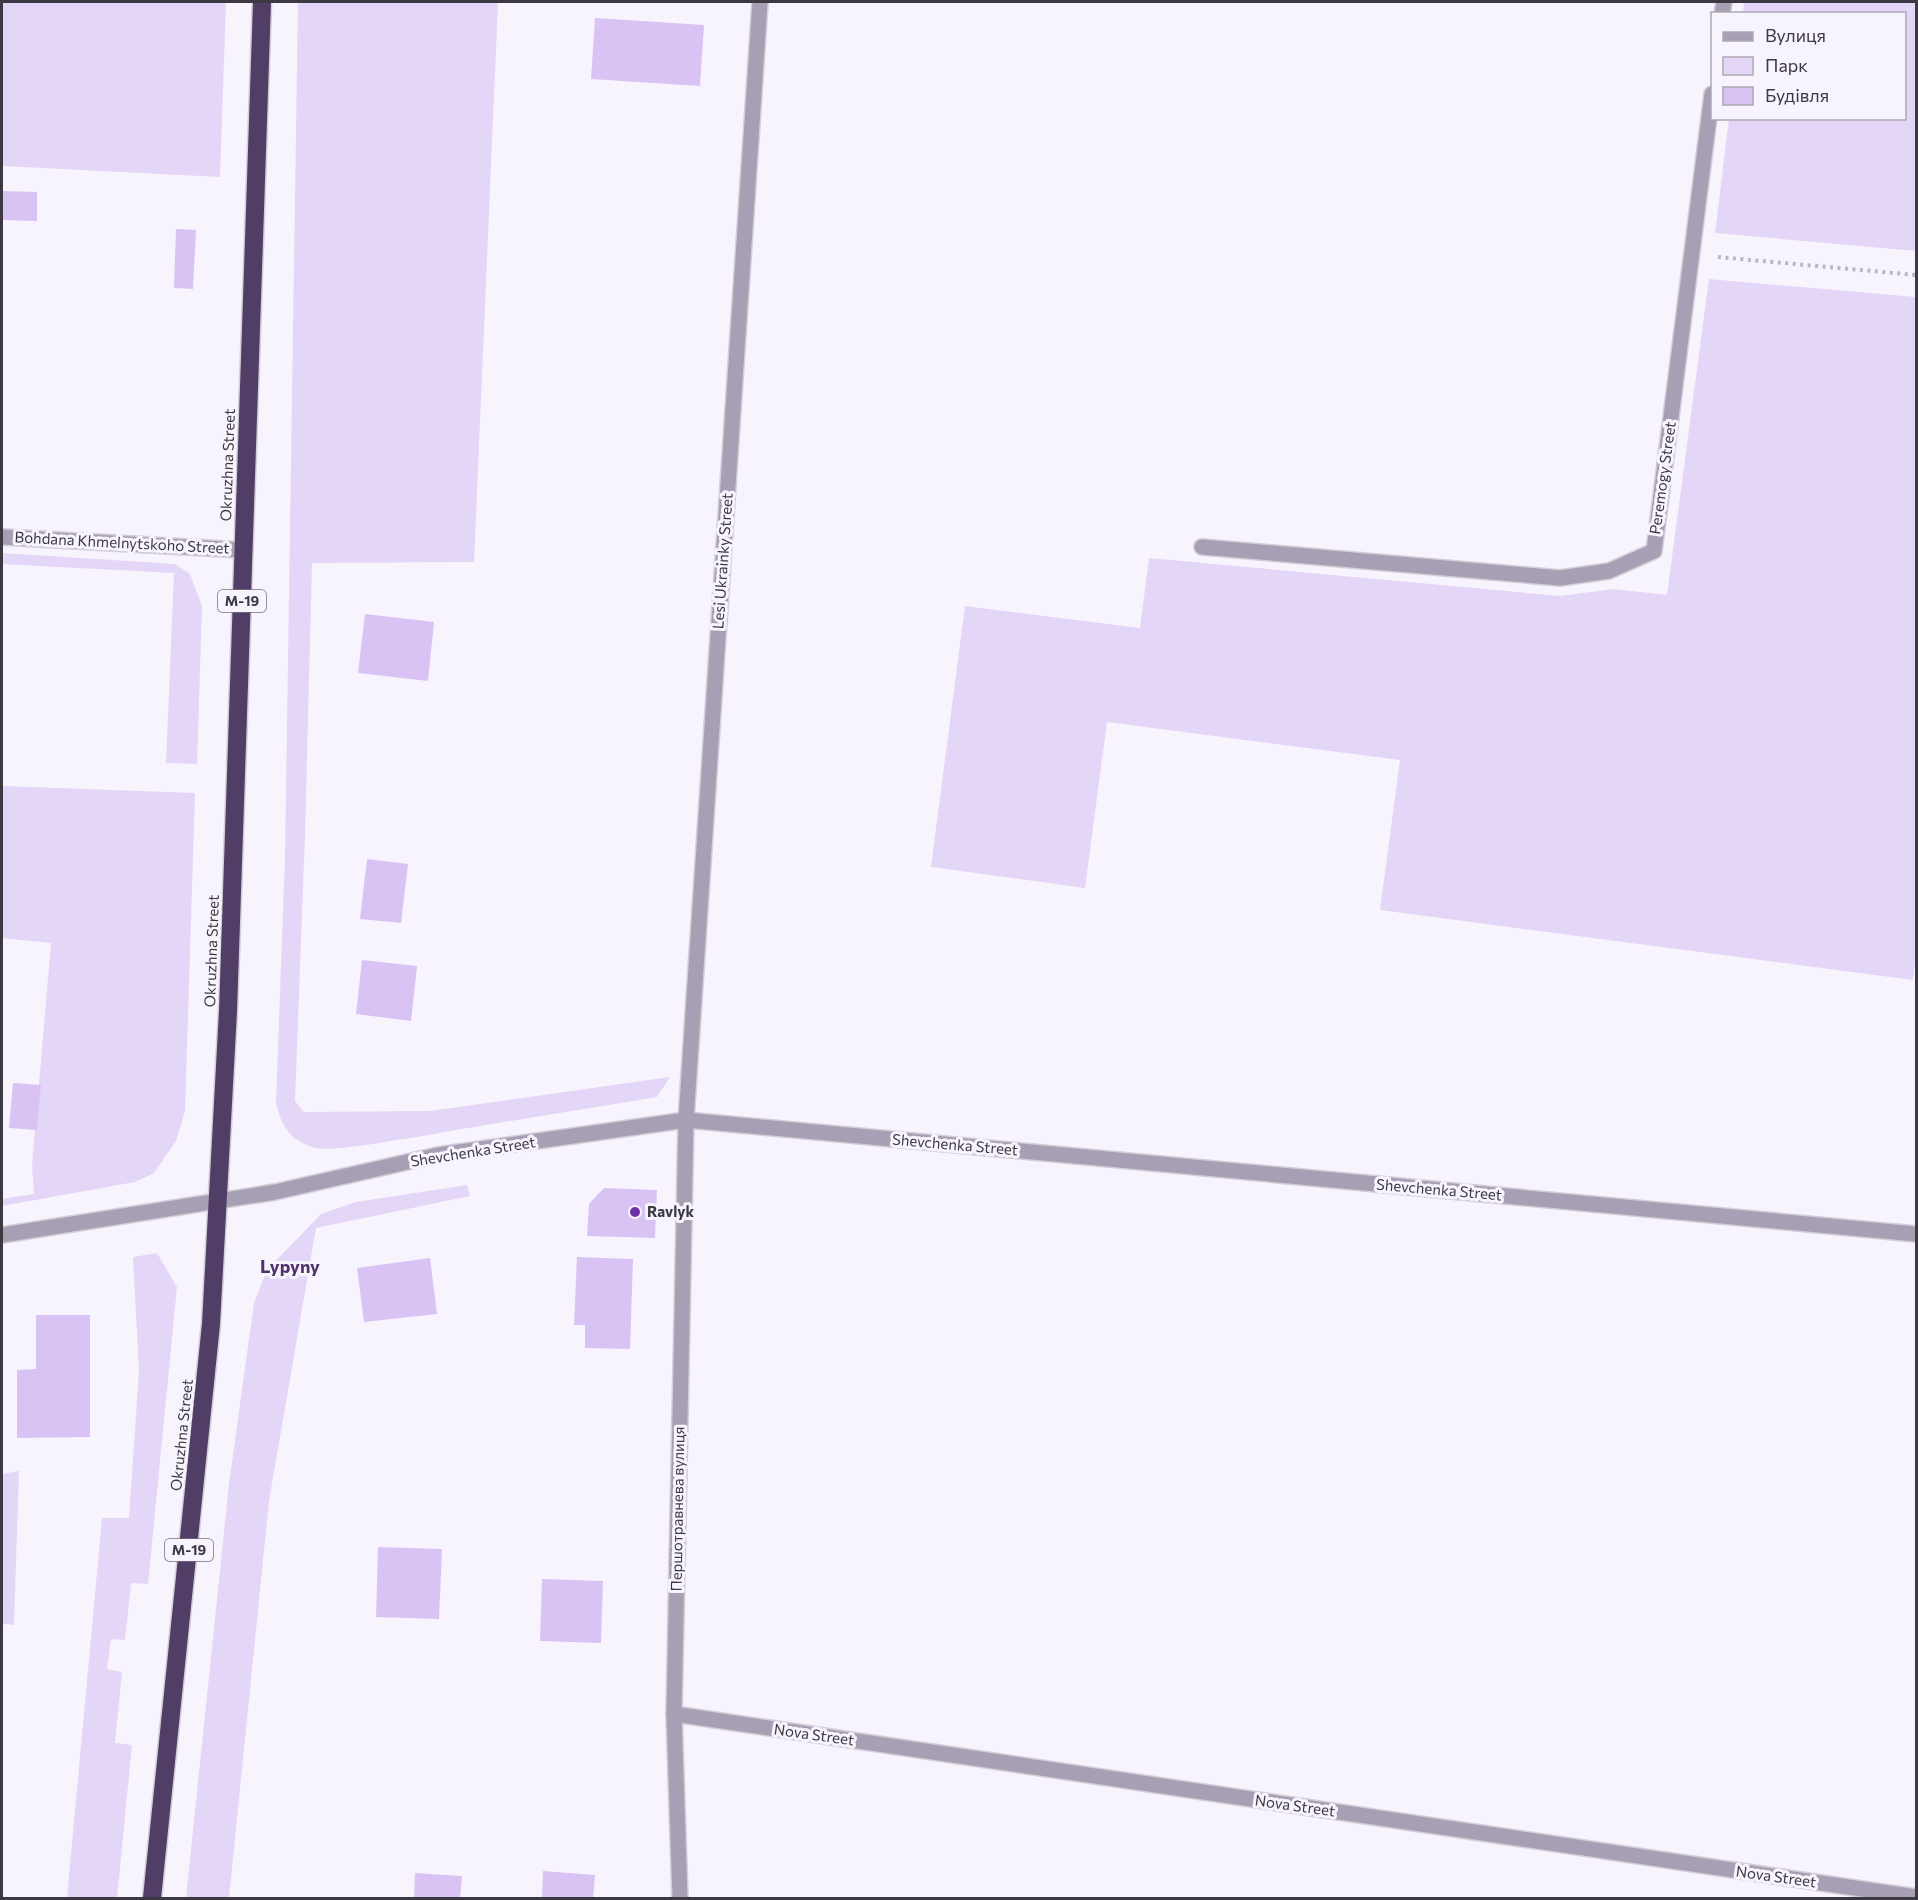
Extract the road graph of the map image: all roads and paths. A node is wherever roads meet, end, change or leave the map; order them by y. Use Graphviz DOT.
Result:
graph roads {
  1 [pos="262,2"];
  2 [pos="760,2"];
  3 [pos="1711,110"];
  4 [pos="1693,255"];
  5 [pos="1917,275"];
  6 [pos="2,537"];
  7 [pos="1202,547"];
  8 [pos="243,550"];
  9 [pos="686,1120"];
  10 [pos="217,1200"];
  11 [pos="1917,1234"];
  12 [pos="2,1235"];
  13 [pos="674,1714"];
  14 [pos="1917,1897"];
  15 [pos="152,1899"];
  16 [pos="680,1899"];
  1 -- 8 [label="highway, Okruzhna Street / М-19"];
  2 -- 9 [label="street, Lesi Ukrainky Street"];
  3 -- 4 [label="street, Peremogy Street"];
  4 -- 5 [label="path"];
  4 -- 7 [label="street, Peremogy Street"];
  6 -- 8 [label="street, Bohdana Khmelnytskoho Street"];
  8 -- 10 [label="highway, Okruzhna Street / М-19"];
  9 -- 10 [label="street, Shevchenka Street"];
  9 -- 11 [label="street, Shevchenka Street"];
  9 -- 13 [label="street, Першотравнева вулиця"];
  10 -- 12 [label="street, Shevchenka Street"];
  10 -- 15 [label="highway, Okruzhna Street / М-19"];
  13 -- 14 [label="street, Nova Street"];
  13 -- 16 [label="street, Першотравнева вулиця"];
}
